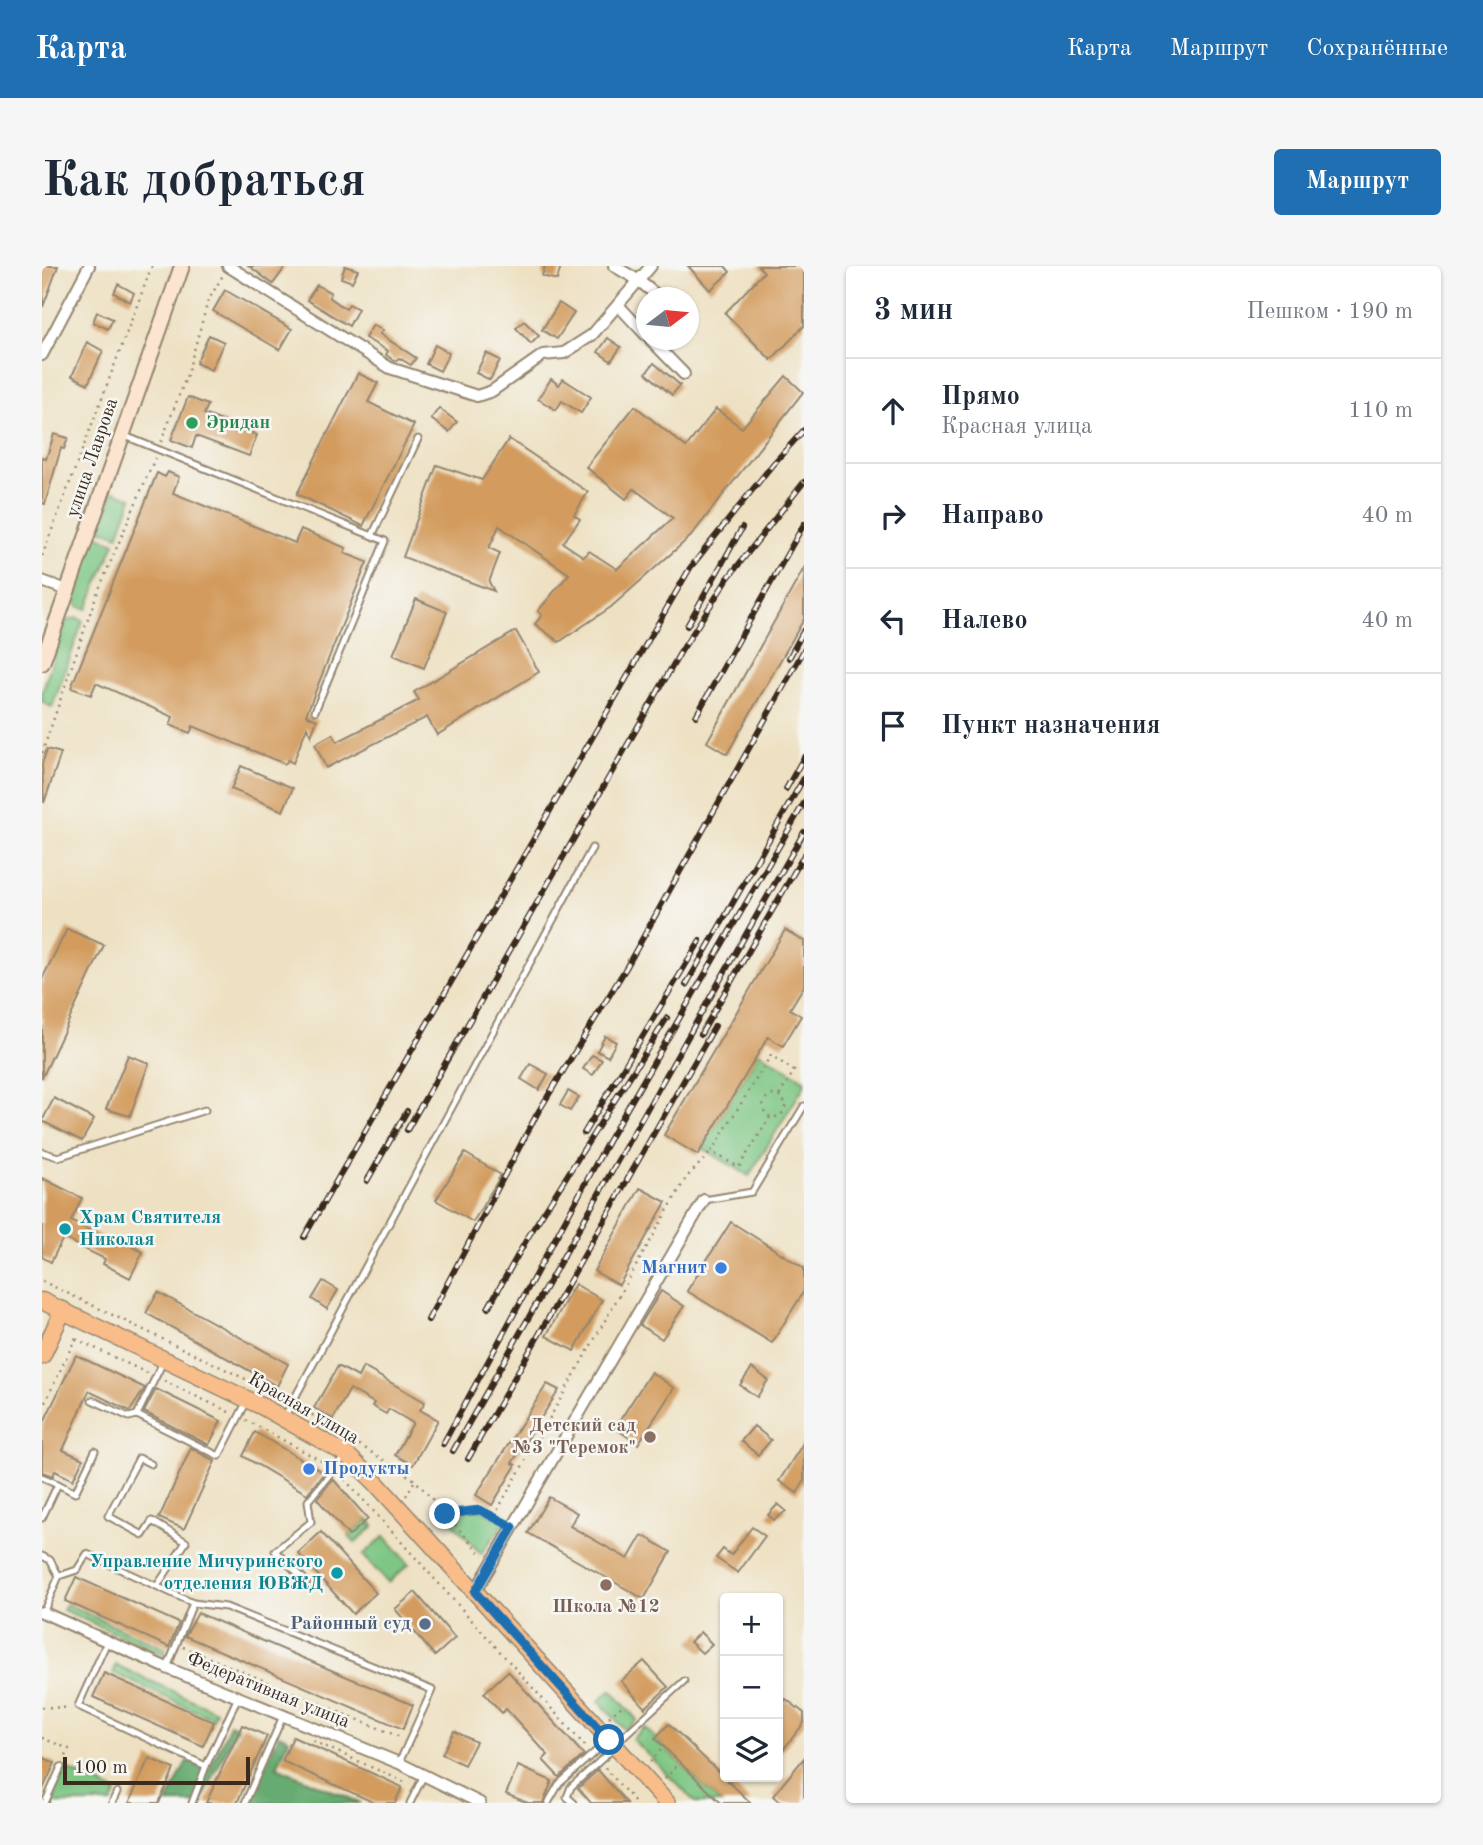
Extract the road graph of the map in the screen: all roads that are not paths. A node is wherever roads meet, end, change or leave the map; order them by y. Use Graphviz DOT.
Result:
graph roads {
  1 [pos="89,266"];
  2 [pos="181,266"];
  3 [pos="228,266"];
  4 [pos="614,266"];
  5 [pos="651,266"];
  6 [pos="638,280"];
  7 [pos="647,287"];
  8 [pos="618,305"];
  9 [pos="636,324"];
  10 [pos="661,350"];
  11 [pos="42,355"];
  12 [pos="684,373"];
  13 [pos="122,434"];
  14 [pos="418,439"];
  15 [pos="372,536"];
  16 [pos="42,581"];
  17 [pos="67,590"];
  18 [pos="42,663"];
  19 [pos="316,711"];
  20 [pos="592,848"];
  21 [pos="804,1106"];
  22 [pos="205,1110"];
  23 [pos="42,1152"];
  24 [pos="704,1200"];
  25 [pos="42,1301"];
  26 [pos="63,1310"];
  27 [pos="42,1356"];
  28 [pos="164,1360"];
  29 [pos="92,1400"];
  30 [pos="247,1400"];
  31 [pos="137,1415"];
  32 [pos="283,1419"];
  33 [pos="95,1451"];
  34 [pos="346,1454"];
  35 [pos="151,1464"];
  36 [pos="42,1476"];
  37 [pos="58,1484"];
  38 [pos="42,1518"];
  39 [pos="42,1556"];
  40 [pos="59,1576"];
  41 [pos="307,1582"];
  42 [pos="157,1586"];
  43 [pos="475,1592"];
  44 [pos="193,1604"];
  45 [pos="43,1612"];
  46 [pos="107,1642"];
  47 [pos="167,1668"];
  48 [pos="684,1681"];
  49 [pos="238,1697"];
  50 [pos="282,1716"];
  51 [pos="613,1744"];
  52 [pos="399,1763"];
  53 [pos="206,1766"];
  54 [pos="61,1768"];
  55 [pos="424,1775"];
  56 [pos="117,1792"];
  57 [pos="462,1799"];
  58 [pos="46,1803"];
  59 [pos="112,1803"];
  60 [pos="192,1803"];
  61 [pos="246,1803"];
  62 [pos="410,1803"];
  63 [pos="480,1803"];
  64 [pos="548,1803"];
  65 [pos="574,1803"];
  66 [pos="667,1803"];
  1 -- 11 [label="street"];
  2 -- 13 [label="main road, улица Лаврова"];
  3 -- 8 [label="street"];
  4 -- 6 [label="street"];
  5 -- 6 [label="street"];
  6 -- 7 [label="street"];
  6 -- 8 [label="street"];
  8 -- 9 [label="street"];
  10 -- 12 [label="street"];
  13 -- 15 [label="lane"];
  13 -- 17 [label="main road, улица Лаврова"];
  14 -- 15 [label="lane"];
  15 -- 19 [label="lane"];
  16 -- 17 [label="street"];
  17 -- 18 [label="main road, улица Лаврова"];
  20 -- 32 [label="lane"];
  21 -- 24 [label="lane"];
  22 -- 23 [label="lane"];
  24 -- 43 [label="street"];
  25 -- 26 [label="main road, Красная улица"];
  26 -- 27 [label="main road"];
  26 -- 28 [label="main road, Красная улица"];
  28 -- 30 [label="main road, Красная улица"];
  28 -- 31 [label="lane"];
  29 -- 31 [label="lane"];
  30 -- 31 [label="lane"];
  30 -- 32 [label="main road, Красная улица"];
  32 -- 34 [label="main road, Красная улица"];
  33 -- 37 [label="lane"];
  34 -- 41 [label="lane"];
  34 -- 43 [label="main road, Красная улица"];
  35 -- 42 [label="lane"];
  36 -- 37 [label="lane"];
  37 -- 38 [label="lane"];
  39 -- 40 [label="lane"];
  40 -- 42 [label="lane"];
  40 -- 45 [label="lane"];
  42 -- 44 [label="lane"];
  43 -- 51 [label="main road, Красная улица"];
  44 -- 47 [label="lane"];
  44 -- 52 [label="lane"];
  45 -- 46 [label="street, Федеративная улица"];
  46 -- 47 [label="street, Федеративная улица"];
  46 -- 53 [label="lane"];
  47 -- 49 [label="street, Федеративная улица"];
  48 -- 51 [label="lane"];
  49 -- 50 [label="street, Федеративная улица"];
  49 -- 53 [label="lane"];
  50 -- 52 [label="street, Федеративная улица"];
  50 -- 61 [label="lane"];
  51 -- 64 [label="lane"];
  51 -- 65 [label="lane"];
  51 -- 66 [label="main road, Красная улица"];
  52 -- 55 [label="street, Федеративная улица"];
  53 -- 60 [label="lane"];
  54 -- 58 [label="lane"];
  55 -- 57 [label="street, Федеративная улица"];
  55 -- 62 [label="lane"];
  56 -- 59 [label="lane"];
  57 -- 63 [label="street, Федеративная улица"];
}
